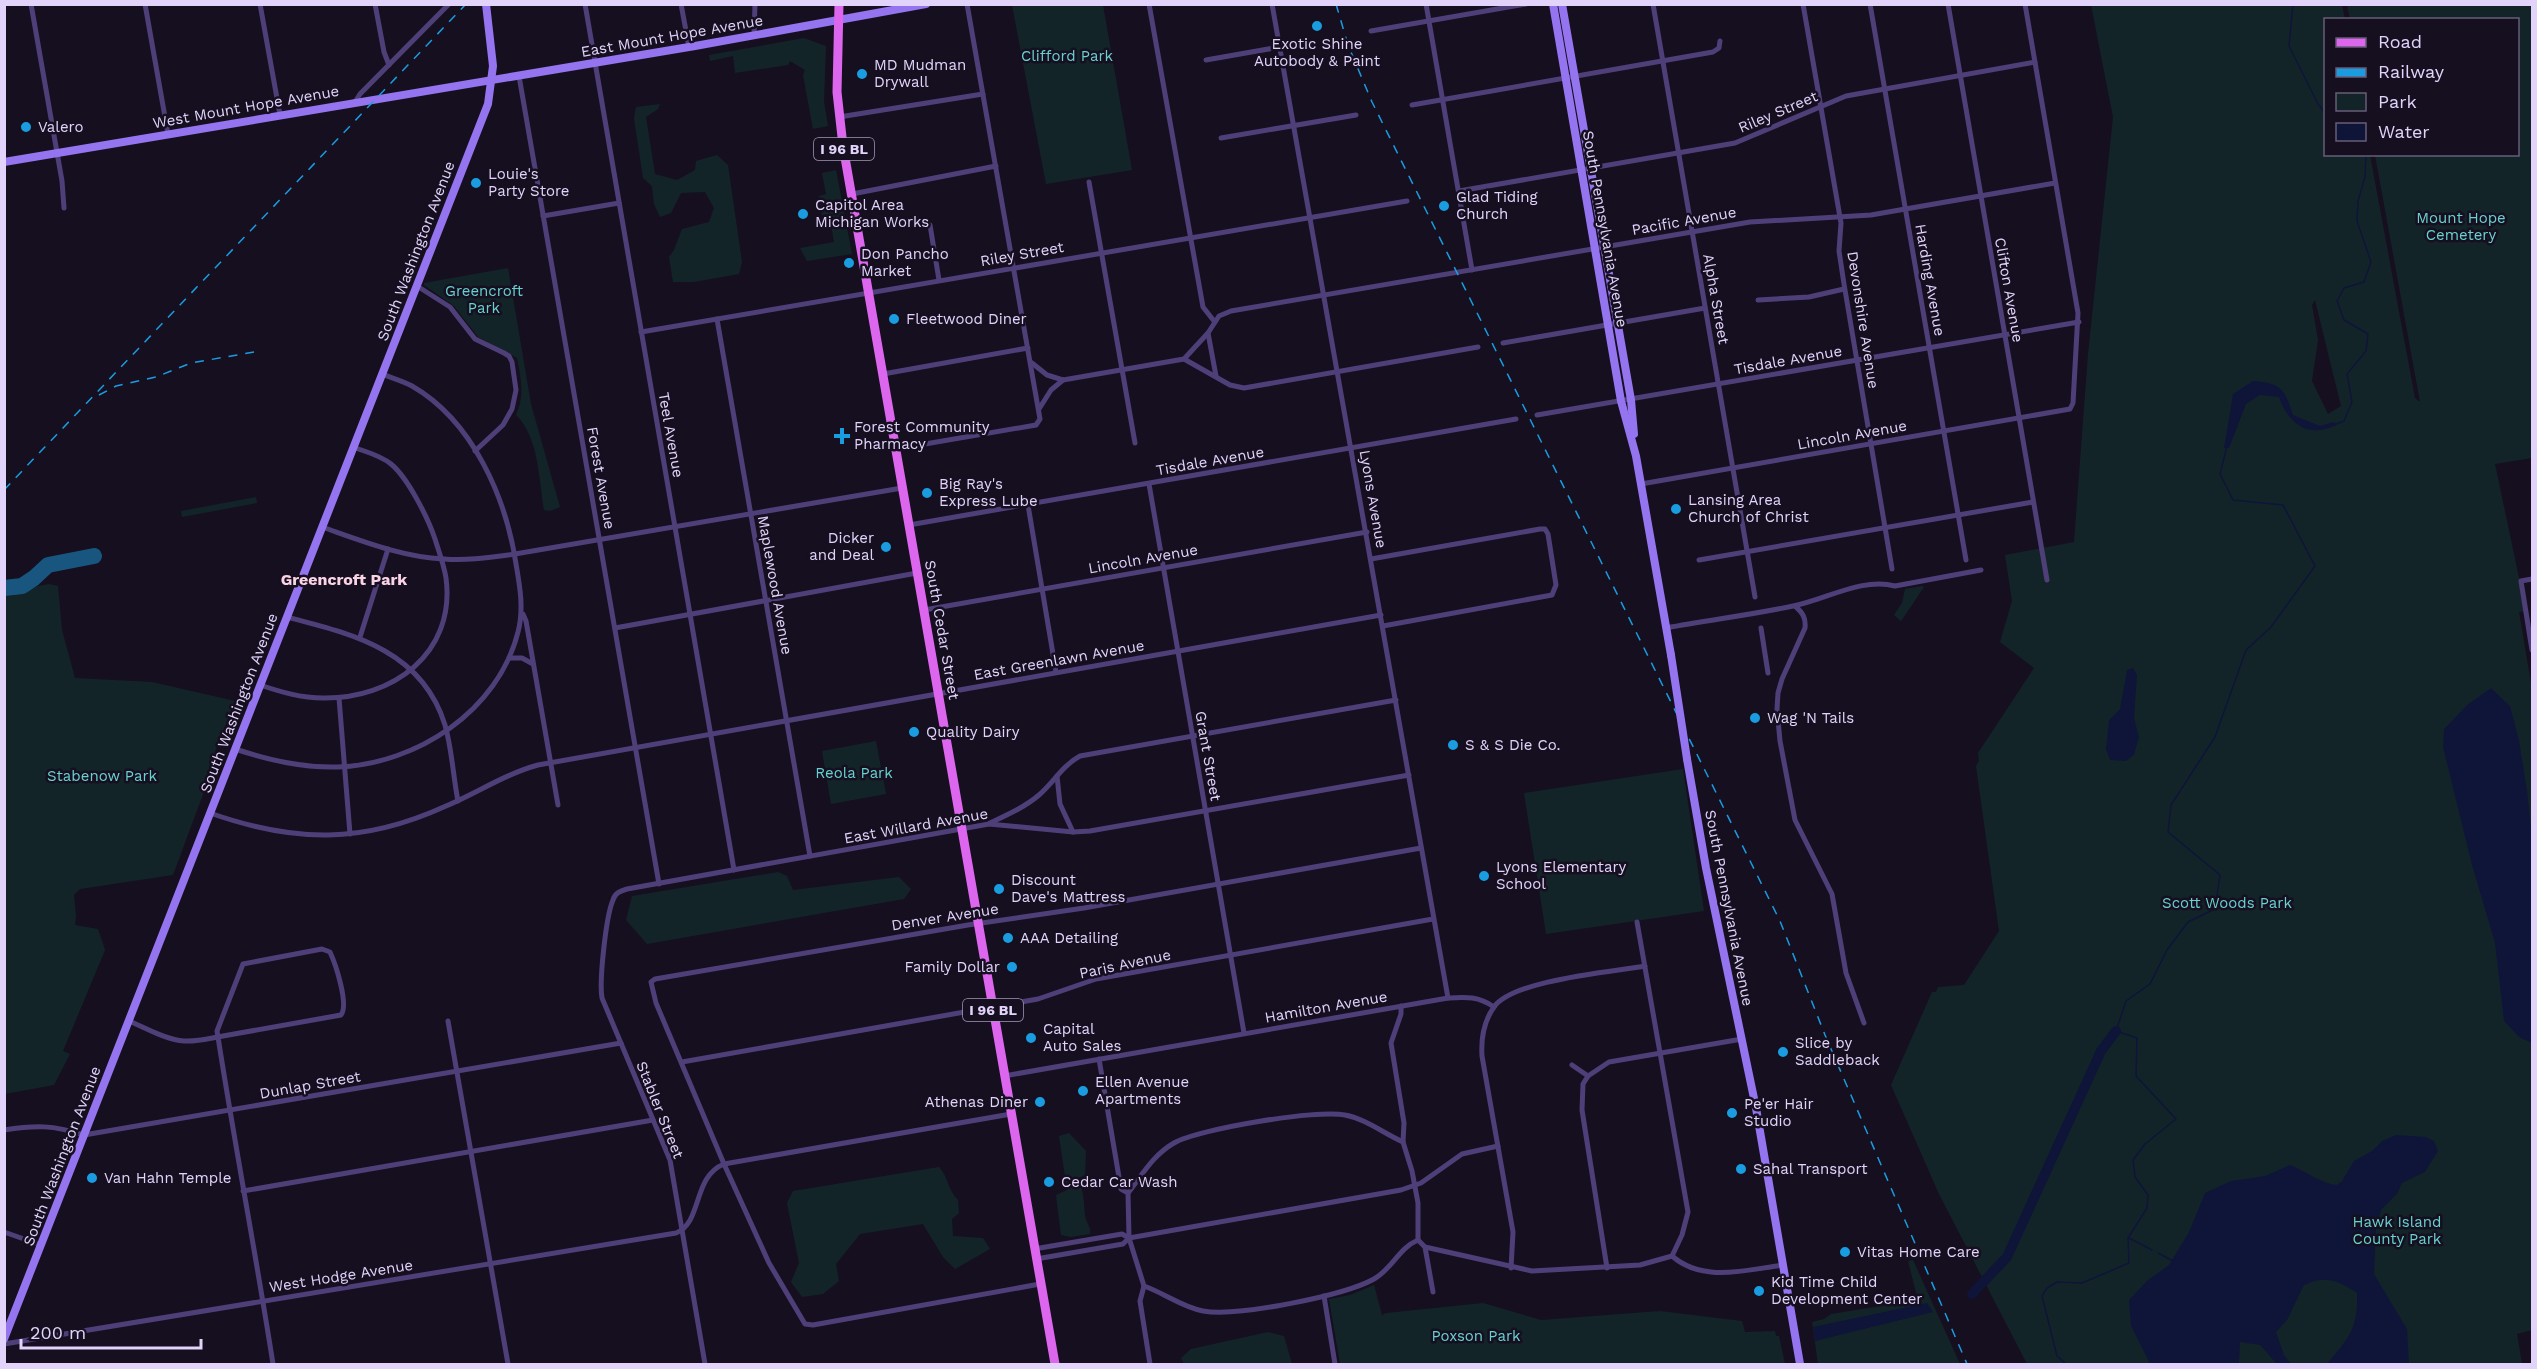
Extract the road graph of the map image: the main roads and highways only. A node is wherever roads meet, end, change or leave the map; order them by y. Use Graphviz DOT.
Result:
graph roads {
  1 [pos="839,4"];
  2 [pos="1055,1365"];
  1 -- 2 [label="main road, South Cedar Street / I 96 BL"];
}
